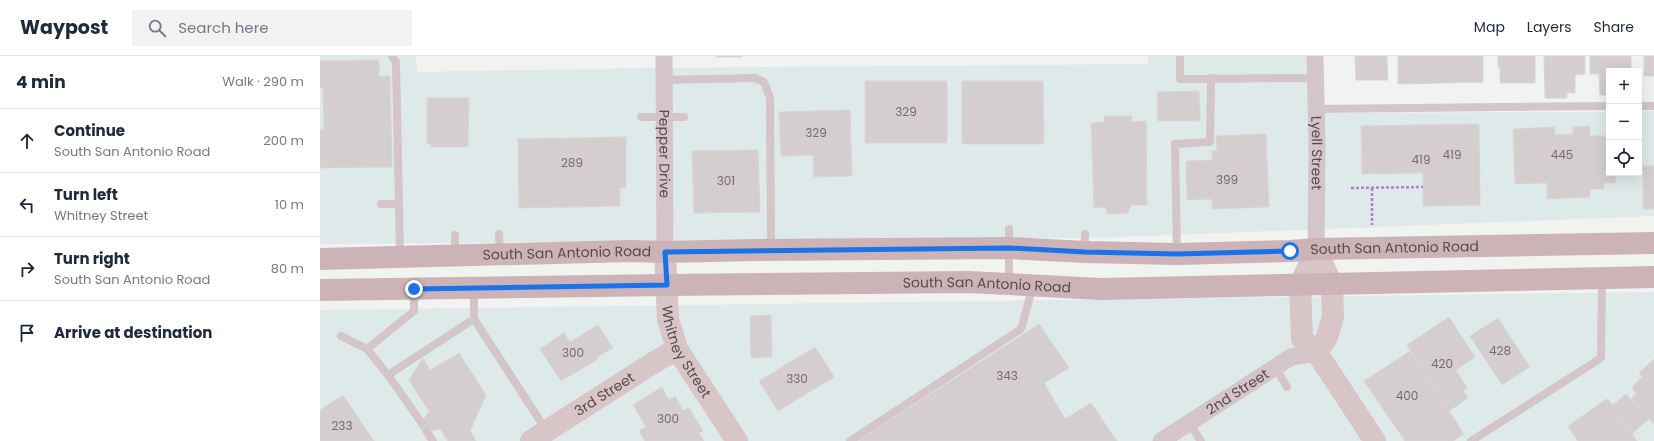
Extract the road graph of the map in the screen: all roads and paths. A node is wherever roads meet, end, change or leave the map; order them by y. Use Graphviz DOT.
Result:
graph roads {
  1 [pos="392,56"];
  2 [pos="664,56"];
  3 [pos="1180,56"];
  4 [pos="1315,56"];
  5 [pos="1210,78"];
  6 [pos="1316,78"];
  7 [pos="664,80"];
  8 [pos="1606,106"];
  9 [pos="1642,106"];
  10 [pos="1654,106"];
  11 [pos="1316,109"];
  12 [pos="665,117"];
  13 [pos="684,117"];
  14 [pos="641,118"];
  15 [pos="1424,187"];
  16 [pos="1351,188"];
  17 [pos="1372,188"];
  18 [pos="381,204"];
  19 [pos="399,204"];
  20 [pos="1372,225"];
  21 [pos="455,235"];
  22 [pos="1009,238"];
  23 [pos="1654,243"];
  24 [pos="1316,249"];
  25 [pos="771,250"];
  26 [pos="665,252"];
  27 [pos="1177,254"];
  28 [pos="456,256"];
  29 [pos="400,257"];
  30 [pos="320,259"];
  31 [pos="1654,277"];
  32 [pos="1602,278"];
  33 [pos="1009,284"];
  34 [pos="667,285"];
  35 [pos="1300,285"];
  36 [pos="1332,285"];
  37 [pos="1033,286"];
  38 [pos="474,287"];
  39 [pos="414,289"];
  40 [pos="320,290"];
  41 [pos="474,319"];
  42 [pos="341,336"];
  43 [pos="367,349"];
  44 [pos="677,349"];
  45 [pos="1317,353"];
  46 [pos="1275,367"];
  47 [pos="388,375"];
  48 [pos="1287,387"];
  49 [pos="421,422"];
  50 [pos="1189,423"];
  51 [pos="427,432"];
  52 [pos="539,436"];
  53 [pos="434,441"];
  54 [pos="737,441"];
  55 [pos="850,441"];
  56 [pos="1161,441"];
  57 [pos="1201,441"];
  58 [pos="1375,441"];
  59 [pos="1471,441"];
  1 -- 19 [label="lane"];
  2 -- 7 [label="street, Pepper Drive"];
  3 -- 5 [label="lane"];
  4 -- 6 [label="street, Lyell Street"];
  5 -- 6 [label="lane"];
  5 -- 27 [label="lane"];
  6 -- 11 [label="street, Lyell Street"];
  7 -- 12 [label="street, Pepper Drive"];
  7 -- 25 [label="lane"];
  8 -- 11 [label="lane"];
  9 -- 10 [label="lane"];
  11 -- 24 [label="street, Lyell Street"];
  12 -- 13 [label="lane"];
  12 -- 14 [label="lane"];
  12 -- 26 [label="street, Pepper Drive"];
  15 -- 17 [label="path"];
  16 -- 17 [label="path"];
  17 -- 20 [label="path"];
  18 -- 19 [label="lane"];
  19 -- 29 [label="lane"];
  21 -- 28 [label="lane"];
  22 -- 25 [label="main road, South San Antonio Road"];
  22 -- 27 [label="main road, South San Antonio Road"];
  22 -- 33 [label="lane"];
  23 -- 24 [label="main road, South San Antonio Road"];
  24 -- 27 [label="main road, South San Antonio Road"];
  24 -- 35 [label="street, Lyell Street"];
  24 -- 36 [label="street, Lyell Street"];
  25 -- 26 [label="main road, South San Antonio Road"];
  26 -- 28 [label="main road, South San Antonio Road"];
  26 -- 34 [label="street, Whitney Street"];
  28 -- 29 [label="main road, South San Antonio Road"];
  29 -- 30 [label="main road, South San Antonio Road"];
  31 -- 32 [label="main road, South San Antonio Road"];
  32 -- 36 [label="main road, South San Antonio Road"];
  32 -- 59 [label="lane"];
  33 -- 34 [label="main road, South San Antonio Road"];
  33 -- 37 [label="main road, South San Antonio Road"];
  34 -- 38 [label="main road, South San Antonio Road"];
  34 -- 44 [label="street, Whitney Street"];
  35 -- 36 [label="main road, South San Antonio Road"];
  35 -- 37 [label="main road, South San Antonio Road"];
  35 -- 45 [label="street, Lyell Street"];
  36 -- 45 [label="street, Lyell Street"];
  37 -- 55 [label="lane"];
  38 -- 39 [label="main road, South San Antonio Road"];
  38 -- 41 [label="lane"];
  39 -- 40 [label="main road, South San Antonio Road"];
  39 -- 43 [label="lane"];
  41 -- 47 [label="lane"];
  41 -- 52 [label="lane"];
  42 -- 43 [label="lane"];
  43 -- 47 [label="lane"];
  44 -- 52 [label="street, 3rd Street"];
  44 -- 54 [label="street, Whitney Street"];
  45 -- 46 [label="street, 2nd Street"];
  45 -- 58 [label="street, Lyell Street"];
  46 -- 48 [label="lane"];
  46 -- 50 [label="street, 2nd Street"];
  47 -- 49 [label="lane"];
  50 -- 56 [label="street, 2nd Street"];
  50 -- 57 [label="lane"];
  51 -- 53 [label="lane"];
}
